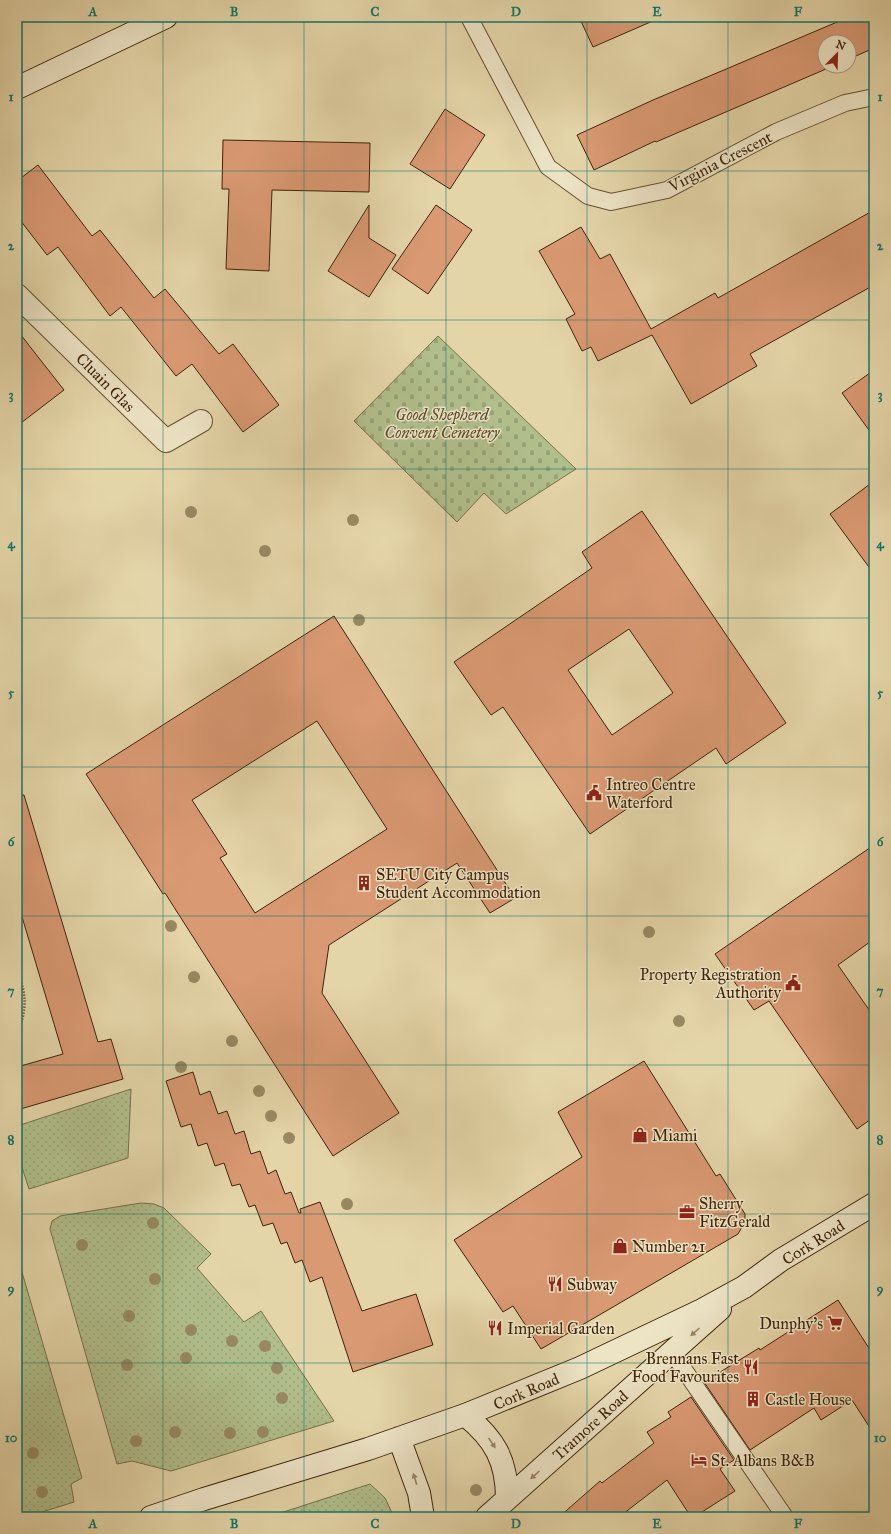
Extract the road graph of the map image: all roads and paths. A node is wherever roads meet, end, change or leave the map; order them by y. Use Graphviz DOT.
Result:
graph roads {
  1 [pos="166,17"];
  2 [pos="469,17"];
  3 [pos="17,88"];
  4 [pos="874,97"];
  5 [pos="17,296"];
  6 [pos="201,421"];
  7 [pos="17,975"];
  8 [pos="17,1034"];
  9 [pos="17,1204"];
  10 [pos="874,1204"];
  11 [pos="20,1216"];
  12 [pos="744,1287"];
  13 [pos="672,1352"];
  14 [pos="465,1415"];
  15 [pos="399,1438"];
  16 [pos="507,1499"];
  17 [pos="151,1517"];
  18 [pos="423,1517"];
  19 [pos="487,1517"];
  20 [pos="785,1517"];
  1 -- 3 [label="main road"];
  2 -- 4 [label="lane, Virginia Crescent"];
  5 -- 6 [label="main road, Cluain Glas"];
  7 -- 8 [label="path"];
  9 -- 11 [label="path"];
  10 -- 12 [label="main road, Cork Road"];
  12 -- 13 [label="main road, Tramore Road, one-way"];
  12 -- 14 [label="main road, Cork Road"];
  13 -- 16 [label="main road, Tramore Road, one-way"];
  13 -- 20 [label="lane"];
  14 -- 15 [label="main road, Cork Road"];
  14 -- 16 [label="main road, one-way"];
  15 -- 17 [label="main road, Cork Road"];
  18 -- 15 [label="main road, one-way"];
  16 -- 19 [label="main road, Tramore Road"];
}
